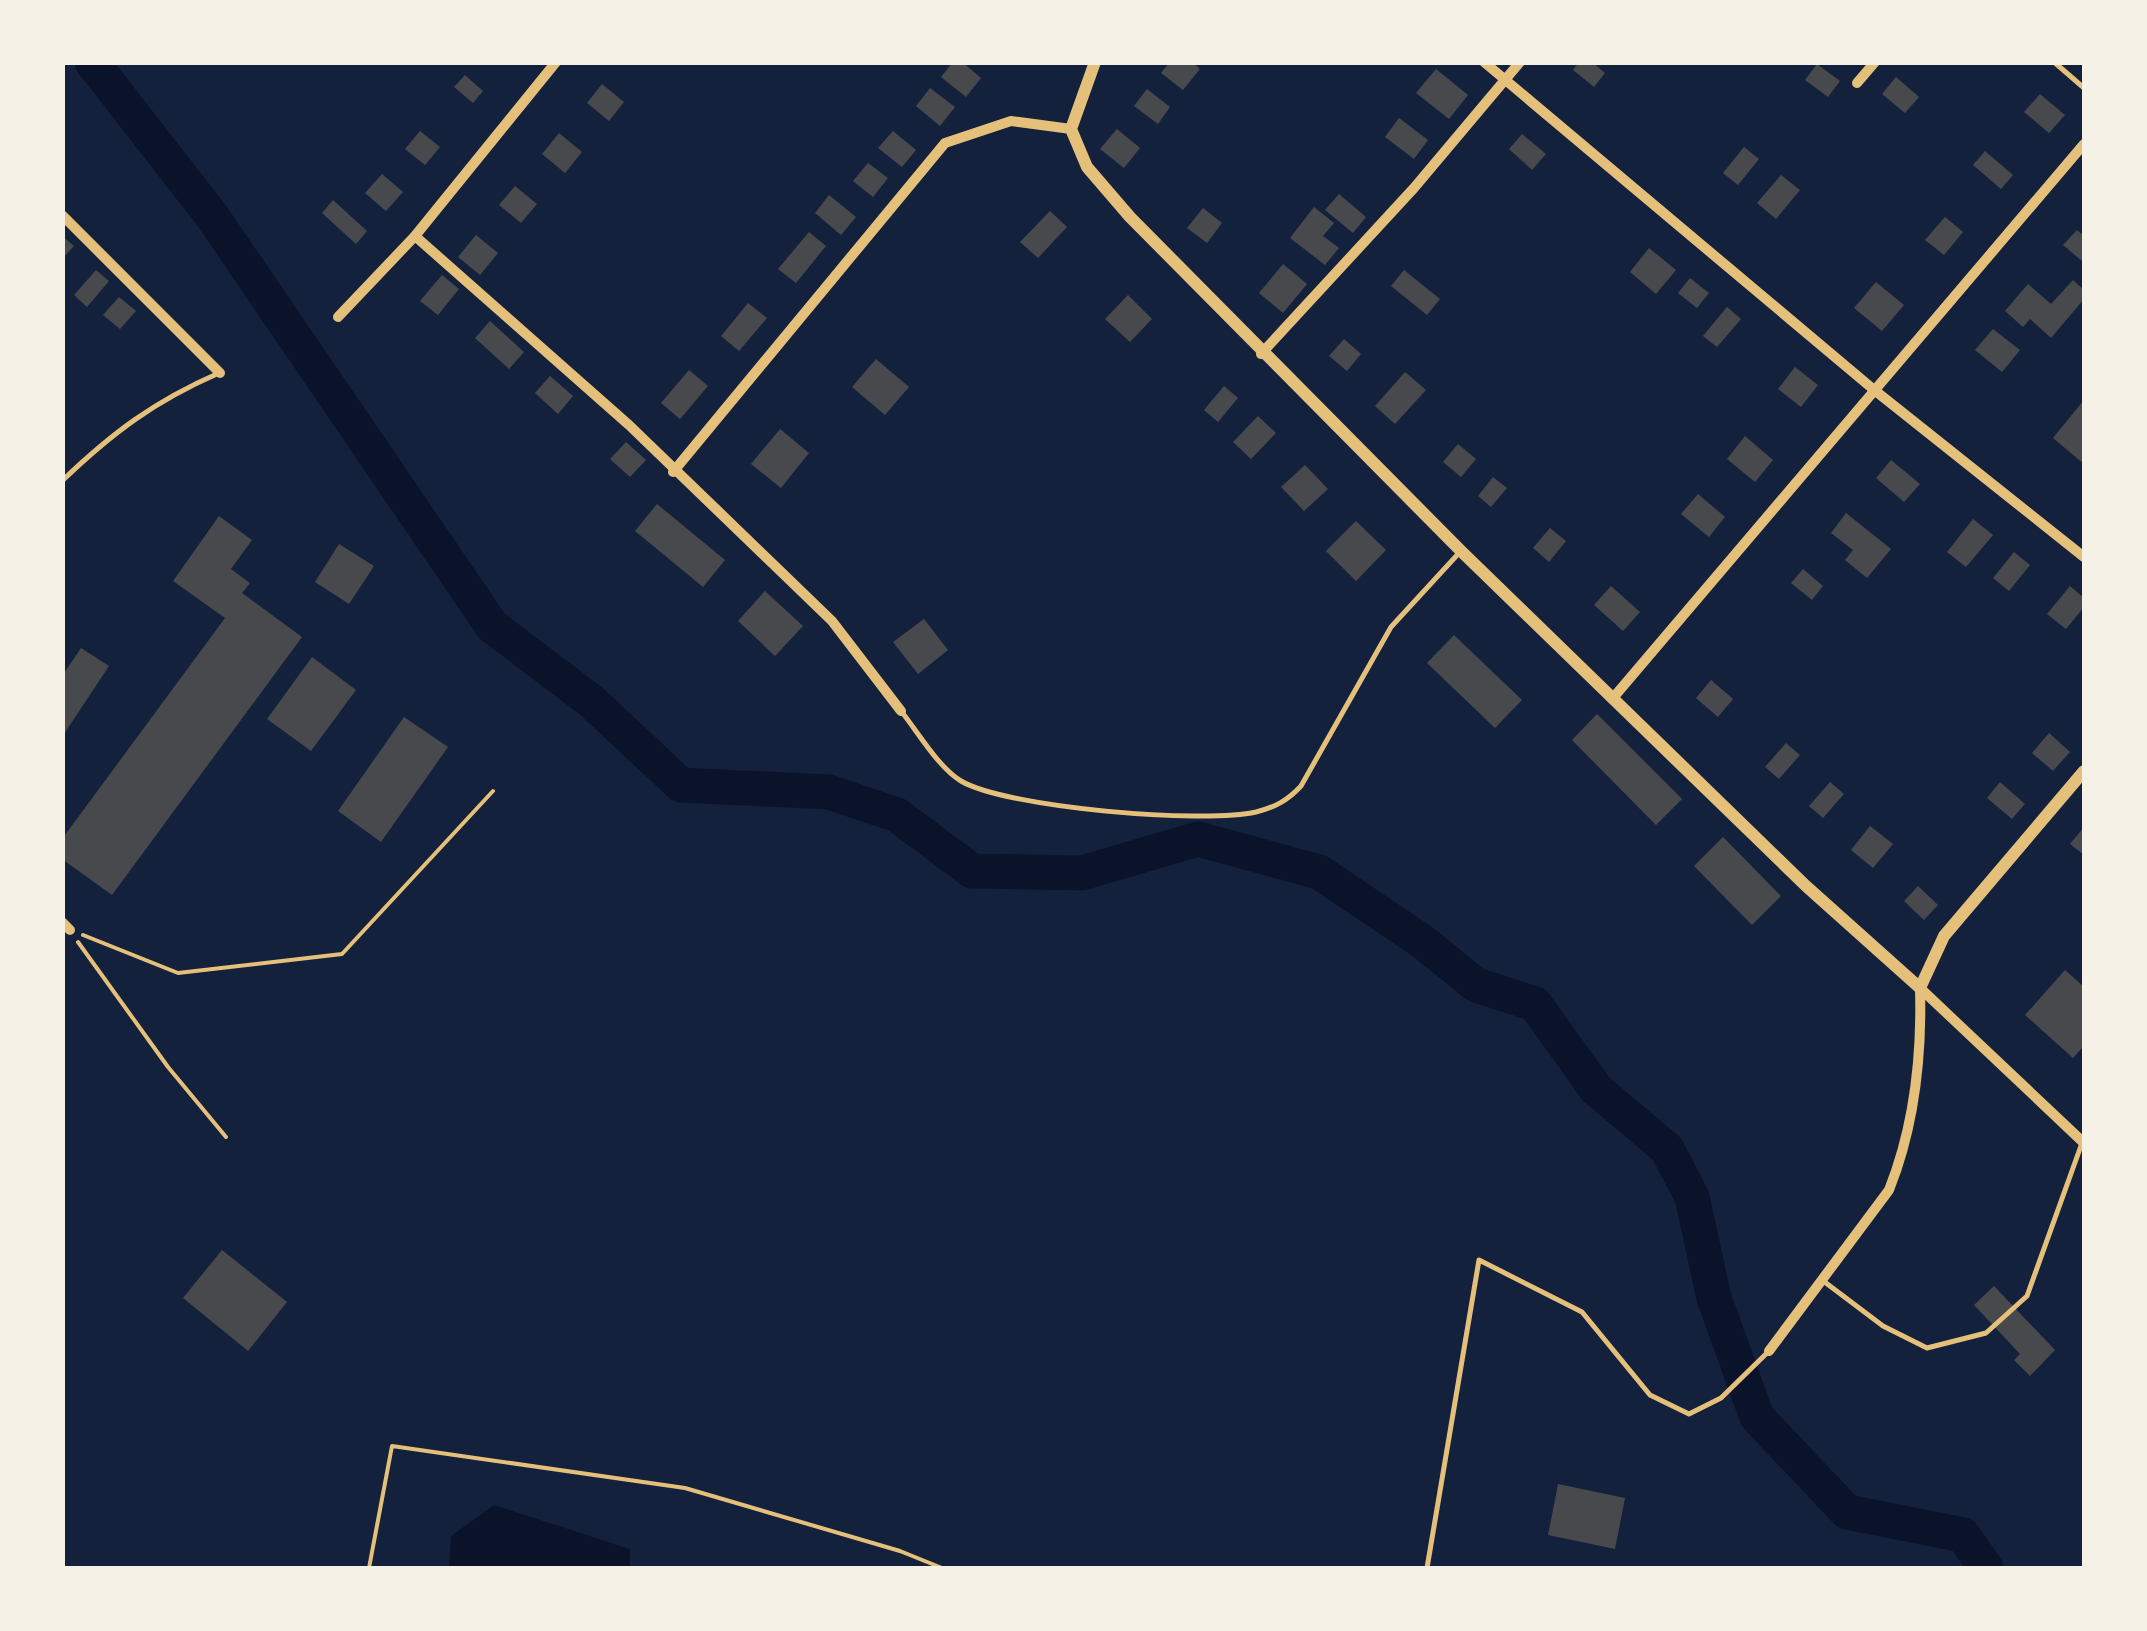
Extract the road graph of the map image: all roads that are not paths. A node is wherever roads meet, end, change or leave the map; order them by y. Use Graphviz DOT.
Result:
graph roads {
  1 [pos="556,62"];
  2 [pos="1095,62"];
  3 [pos="1484,62"];
  4 [pos="1520,62"];
  5 [pos="1875,62"];
  6 [pos="2054,62"];
  7 [pos="1505,80"];
  8 [pos="1858,84"];
  9 [pos="2084,88"];
  10 [pos="1071,130"];
  11 [pos="2084,144"];
  12 [pos="62,215"];
  13 [pos="415,236"];
  14 [pos="338,317"];
  15 [pos="1261,354"];
  16 [pos="220,373"];
  17 [pos="1873,389"];
  18 [pos="673,472"];
  19 [pos="62,480"];
  20 [pos="1461,551"];
  21 [pos="2084,557"];
  22 [pos="1614,698"];
  23 [pos="901,711"];
  24 [pos="2084,771"];
  25 [pos="1920,988"];
  26 [pos="2084,1142"];
  27 [pos="1820,1278"];
  28 [pos="1769,1351"];
  29 [pos="1427,1568"];
  1 -- 13 [label="street"];
  2 -- 10 [label="street"];
  3 -- 7 [label="street"];
  4 -- 7 [label="street"];
  5 -- 8 [label="street"];
  6 -- 9 [label="lane"];
  7 -- 15 [label="street"];
  7 -- 17 [label="street"];
  10 -- 15 [label="street"];
  10 -- 18 [label="street"];
  11 -- 17 [label="street"];
  12 -- 16 [label="street"];
  13 -- 14 [label="street"];
  13 -- 18 [label="street"];
  15 -- 20 [label="street"];
  16 -- 19 [label="lane"];
  17 -- 21 [label="street"];
  17 -- 22 [label="street"];
  18 -- 23 [label="street"];
  20 -- 22 [label="street"];
  20 -- 23 [label="lane"];
  22 -- 25 [label="street"];
  24 -- 25 [label="street"];
  25 -- 26 [label="street"];
  25 -- 27 [label="street"];
  26 -- 27 [label="lane"];
  27 -- 28 [label="street"];
  28 -- 29 [label="lane"];
}
